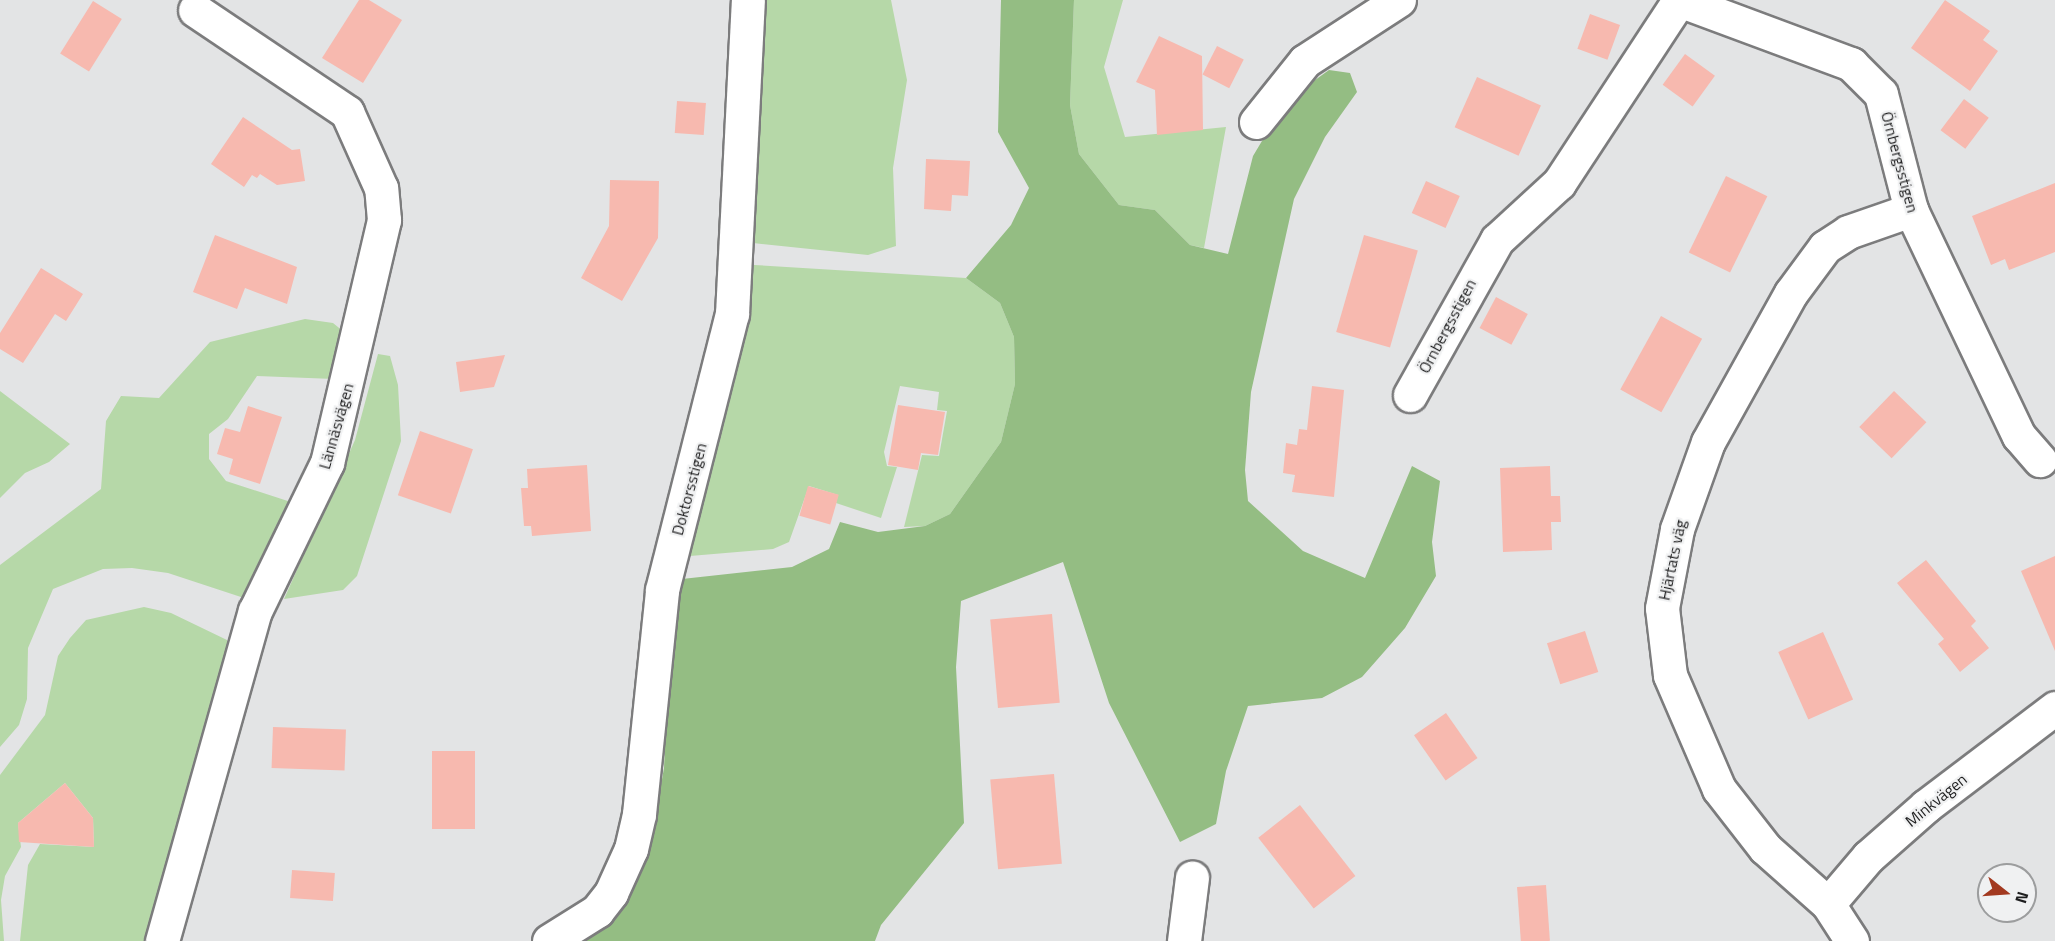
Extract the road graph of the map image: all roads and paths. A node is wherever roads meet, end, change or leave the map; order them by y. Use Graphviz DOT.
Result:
graph roads {
  1 [pos="748,0"];
  2 [pos="1399,0"];
  3 [pos="1679,0"];
  4 [pos="195,10"];
  5 [pos="1256,122"];
  6 [pos="1911,210"];
  7 [pos="1410,395"];
  8 [pos="2040,460"];
  9 [pos="2055,708"];
  10 [pos="1192,878"];
  11 [pos="1828,903"];
  12 [pos="162,941"];
  13 [pos="549,941"];
  14 [pos="1184,941"];
  15 [pos="1852,941"];
  1 -- 13 [label="street, Doktorsstigen"];
  2 -- 5 [label="street"];
  3 -- 6 [label="street, Örnbergsstigen"];
  3 -- 7 [label="street, Örnbergsstigen"];
  4 -- 12 [label="street, Lännäsvägen"];
  6 -- 8 [label="street, Örnbergsstigen"];
  6 -- 11 [label="street, Hjärtats väg"];
  9 -- 11 [label="street, Minkvägen"];
  10 -- 14 [label="street"];
  11 -- 15 [label="street, Hjärtats väg"];
}
